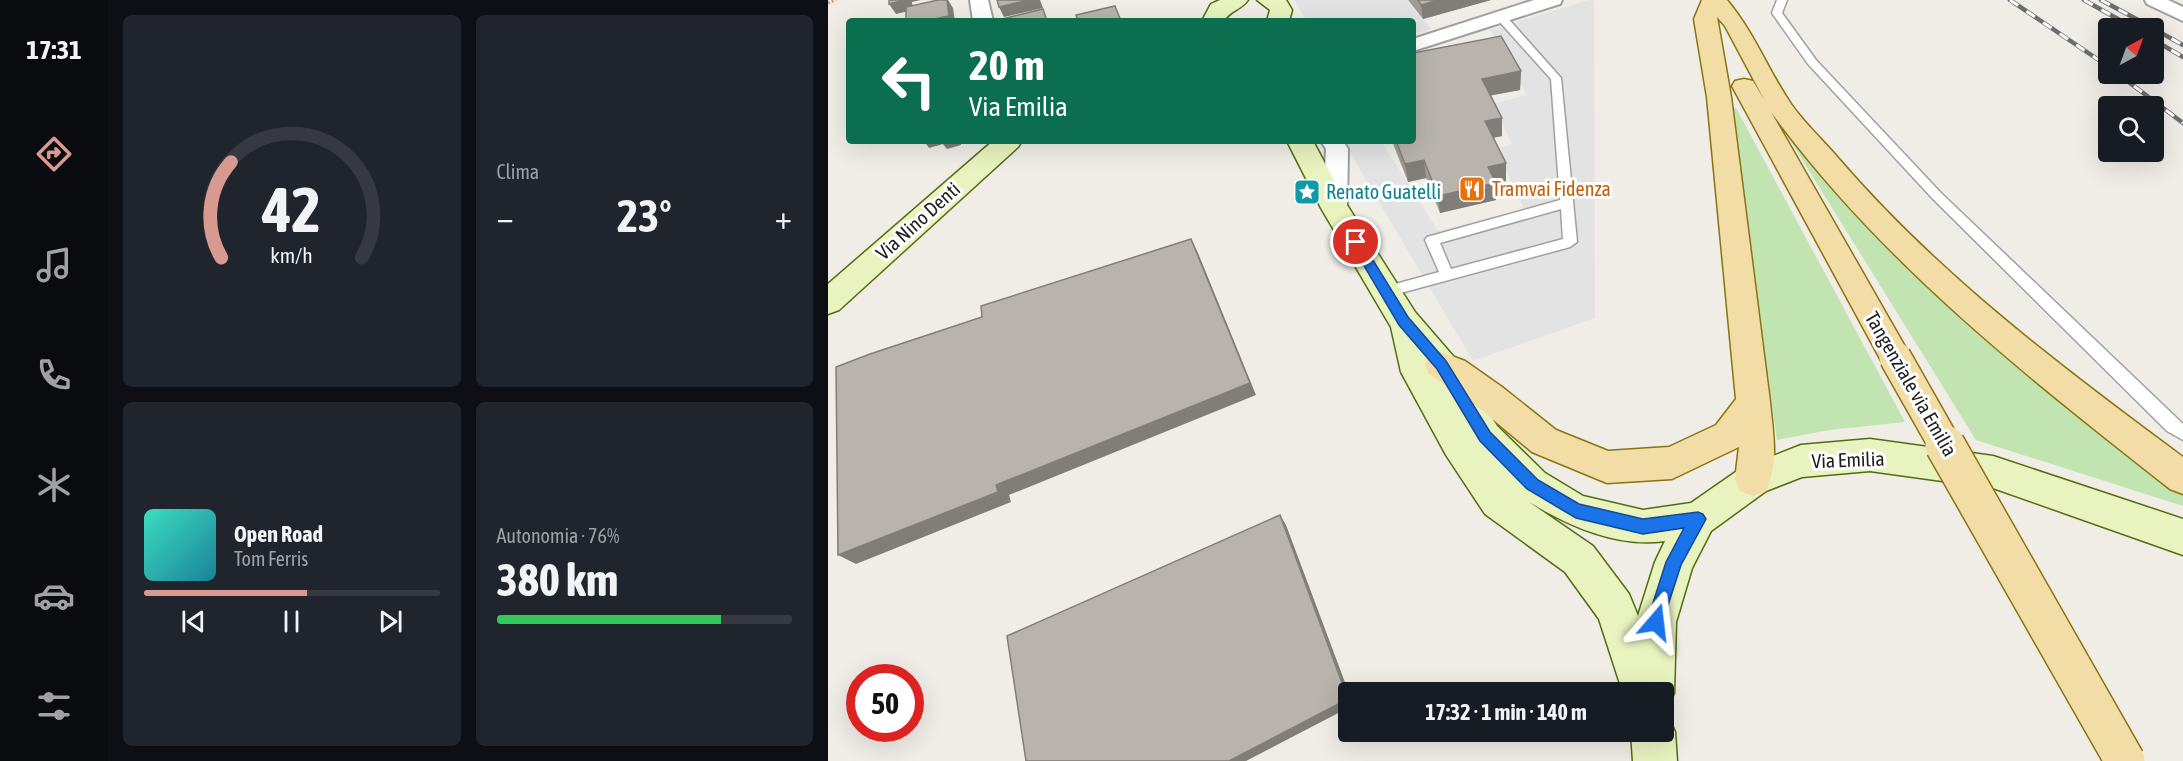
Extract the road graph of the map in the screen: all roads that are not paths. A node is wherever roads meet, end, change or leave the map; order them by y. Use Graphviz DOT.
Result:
graph roads {
  1 [pos="979,0"];
  2 [pos="1268,0"];
  3 [pos="1553,0"];
  4 [pos="1714,0"];
  5 [pos="1782,0"];
  6 [pos="2154,0"];
  7 [pos="2183,15"];
  8 [pos="1500,17"];
  9 [pos="982,18"];
  10 [pos="1279,18"];
  11 [pos="1420,42"];
  12 [pos="1006,144"];
  13 [pos="1302,144"];
  14 [pos="1334,144"];
  15 [pos="1566,203"];
  16 [pos="1335,208"];
  17 [pos="1447,275"];
  18 [pos="828,302"];
  19 [pos="1395,307"];
  20 [pos="1442,365"];
  21 [pos="1754,402"];
  22 [pos="2183,433"];
  23 [pos="2183,478"];
  24 [pos="1753,480"];
  25 [pos="1698,519"];
  26 [pos="2183,537"];
  27 [pos="1640,682"];
  28 [pos="1653,682"];
  29 [pos="1654,742"];
  30 [pos="1655,761"];
  31 [pos="2125,761"];
  1 -- 9 [label="street"];
  2 -- 10 [label="main road"];
  3 -- 8 [label="street"];
  4 -- 21 [label="main road"];
  4 -- 23 [label="main road"];
  4 -- 31 [label="main road, Tangenziale via Emilia, bridge"];
  5 -- 22 [label="lane"];
  6 -- 7 [label="street"];
  8 -- 11 [label="street"];
  8 -- 15 [label="lane"];
  12 -- 18 [label="main road, Via Nino Denti"];
  13 -- 16 [label="main road, Via Emilia"];
  14 -- 16 [label="street"];
  15 -- 17 [label="lane"];
  15 -- 17 [label="lane"];
  16 -- 19 [label="main road, Via Emilia"];
  17 -- 19 [label="lane"];
  19 -- 20 [label="main road, Via Emilia"];
  19 -- 27 [label="main road, Via Emilia"];
  20 -- 21 [label="main road"];
  20 -- 25 [label="main road, Via Emilia"];
  21 -- 24 [label="main road"];
  24 -- 25 [label="main road, Via Emilia"];
  24 -- 26 [label="main road, Via Emilia"];
  25 -- 28 [label="main road, Via Emilia"];
  29 -- 30 [label="main road"];
}
